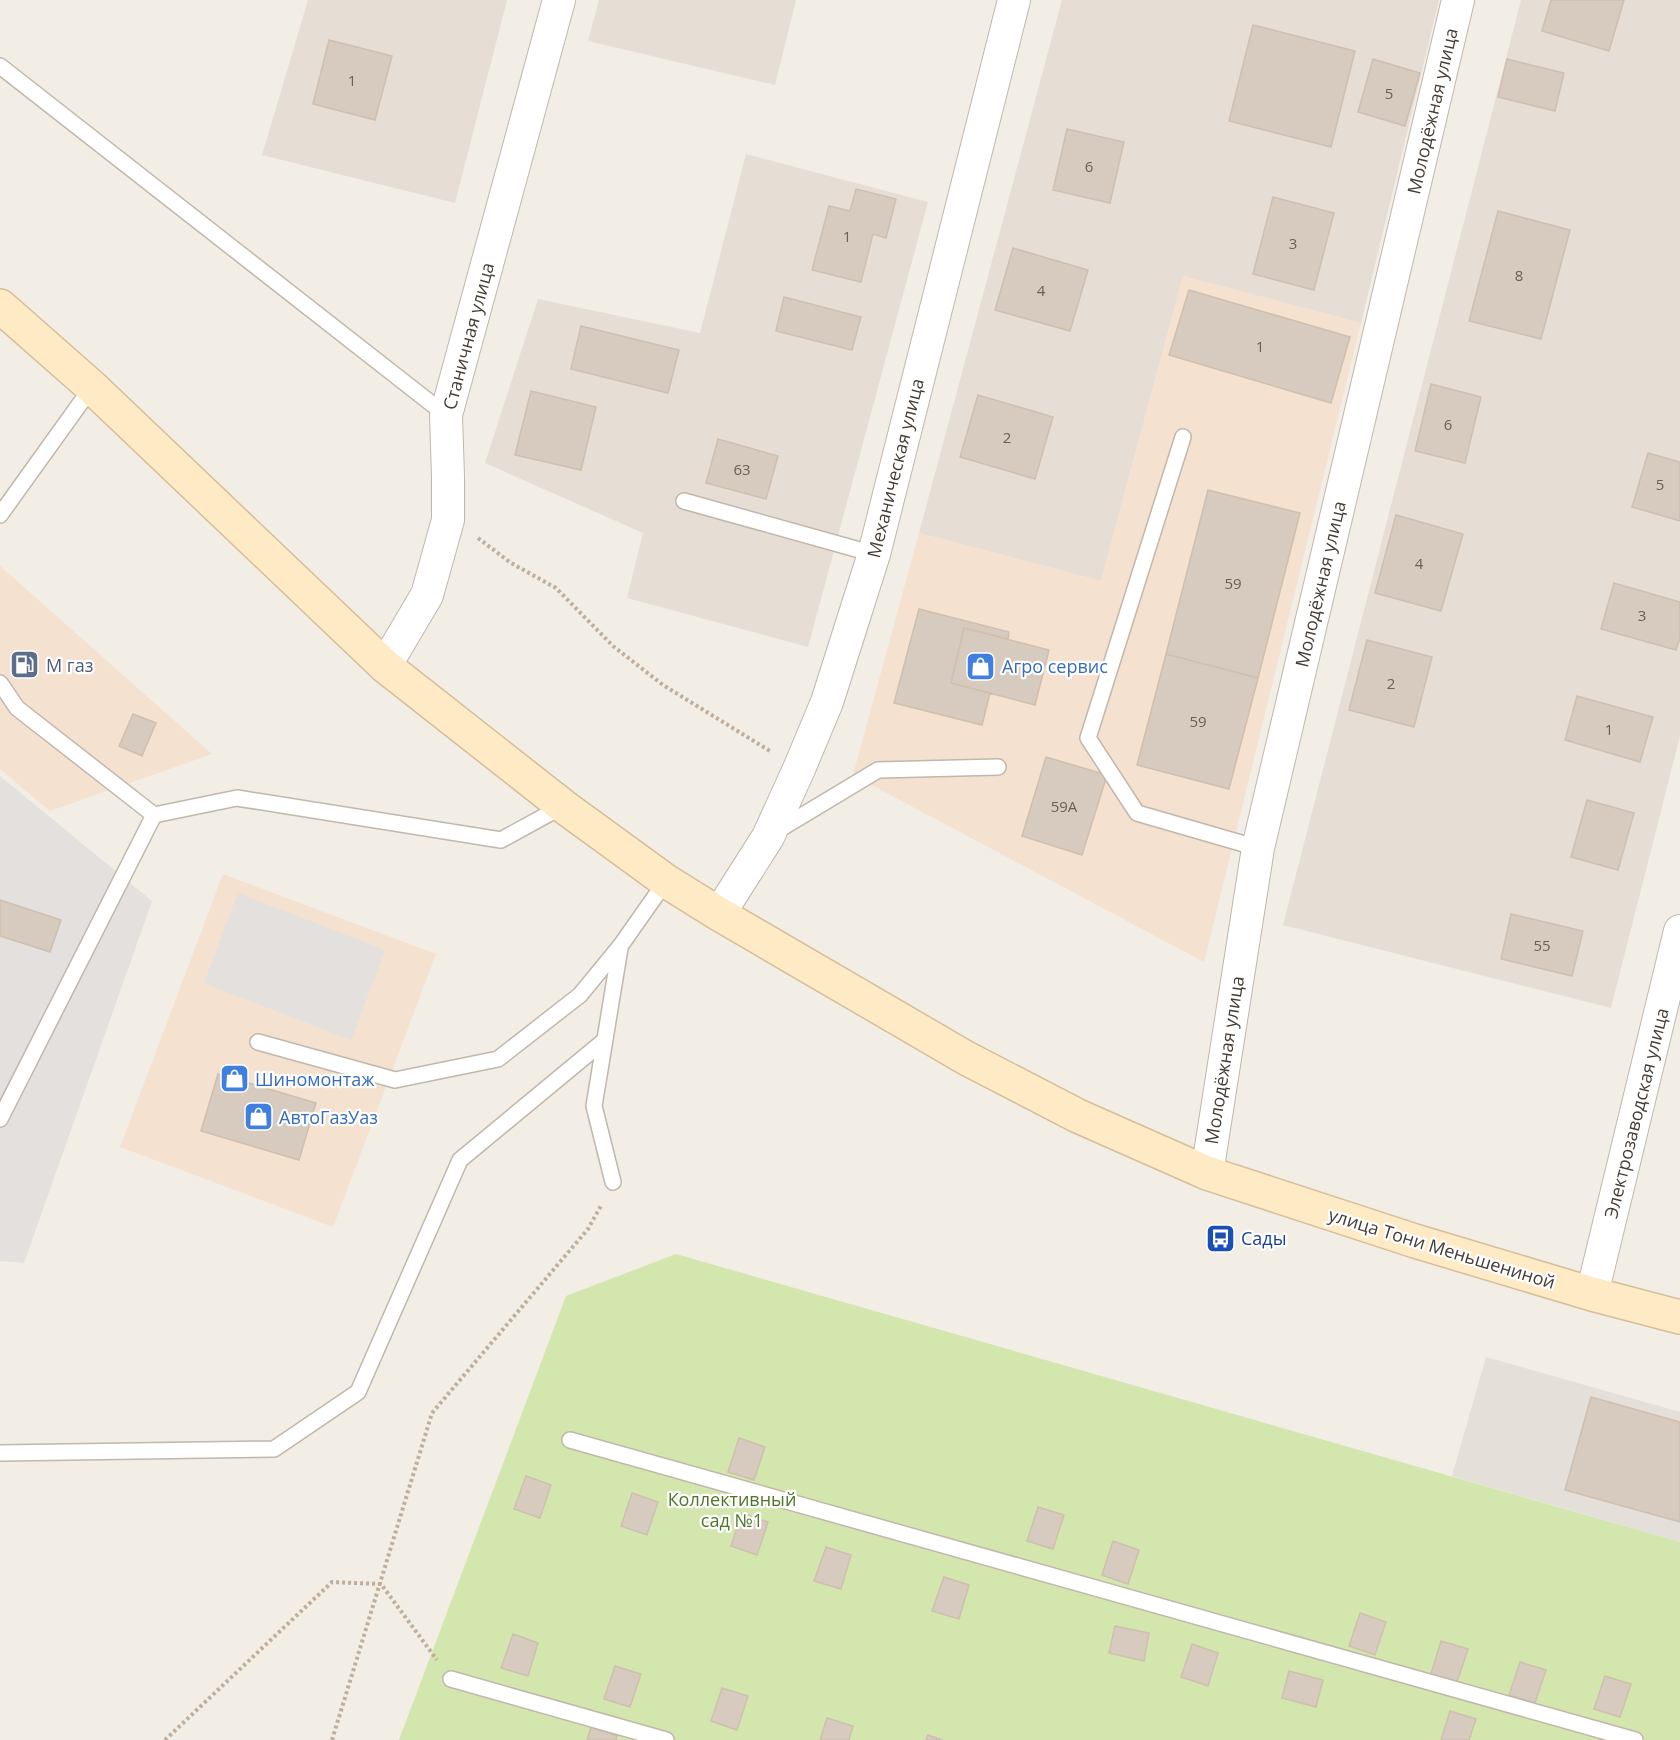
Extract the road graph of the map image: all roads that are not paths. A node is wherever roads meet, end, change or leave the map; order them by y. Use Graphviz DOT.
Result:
graph roads {
  1 [pos="559,0"];
  2 [pos="1014,0"];
  3 [pos="1458,0"];
  4 [pos="0,66"];
  5 [pos="0,306"];
  6 [pos="92,387"];
  7 [pos="446,415"];
  8 [pos="1183,436"];
  9 [pos="684,501"];
  10 [pos="0,515"];
  11 [pos="874,554"];
  12 [pos="385,666"];
  13 [pos="0,683"];
  14 [pos="998,767"];
  15 [pos="563,806"];
  16 [pos="154,815"];
  17 [pos="768,837"];
  18 [pos="1258,848"];
  19 [pos="666,881"];
  20 [pos="719,914"];
  21 [pos="1680,931"];
  22 [pos="621,945"];
  23 [pos="605,1040"];
  24 [pos="258,1042"];
  25 [pos="0,1119"];
  26 [pos="1207,1173"];
  27 [pos="613,1182"];
  28 [pos="1592,1294"];
  29 [pos="1680,1317"];
  30 [pos="570,1440"];
  31 [pos="0,1453"];
  32 [pos="451,1679"];
  33 [pos="666,1740"];
  34 [pos="1635,1740"];
  1 -- 7 [label="street, Станичная улица"];
  2 -- 11 [label="street, Механическая улица"];
  3 -- 18 [label="street, Молодёжная улица"];
  4 -- 7 [label="lane"];
  5 -- 6 [label="main road, улица Тони Меньшениной"];
  6 -- 10 [label="lane"];
  6 -- 12 [label="main road, улица Тони Меньшениной"];
  7 -- 12 [label="street, Станичная улица"];
  8 -- 18 [label="lane"];
  9 -- 11 [label="lane"];
  11 -- 17 [label="street, Механическая улица"];
  12 -- 15 [label="main road, улица Тони Меньшениной"];
  13 -- 16 [label="lane"];
  14 -- 17 [label="lane"];
  15 -- 16 [label="lane"];
  15 -- 19 [label="main road, улица Тони Меньшениной"];
  16 -- 25 [label="lane"];
  17 -- 20 [label="street, Механическая улица"];
  18 -- 26 [label="street, Молодёжная улица"];
  19 -- 20 [label="main road, улица Тони Меньшениной"];
  19 -- 22 [label="lane"];
  20 -- 26 [label="main road, улица Тони Меньшениной"];
  21 -- 28 [label="street, Электрозаводская улица"];
  22 -- 23 [label="lane"];
  22 -- 24 [label="lane"];
  23 -- 27 [label="lane"];
  23 -- 31 [label="lane"];
  26 -- 28 [label="main road, улица Тони Меньшениной"];
  28 -- 29 [label="main road, улица Тони Меньшениной"];
  30 -- 34 [label="lane"];
  32 -- 33 [label="lane"];
}
